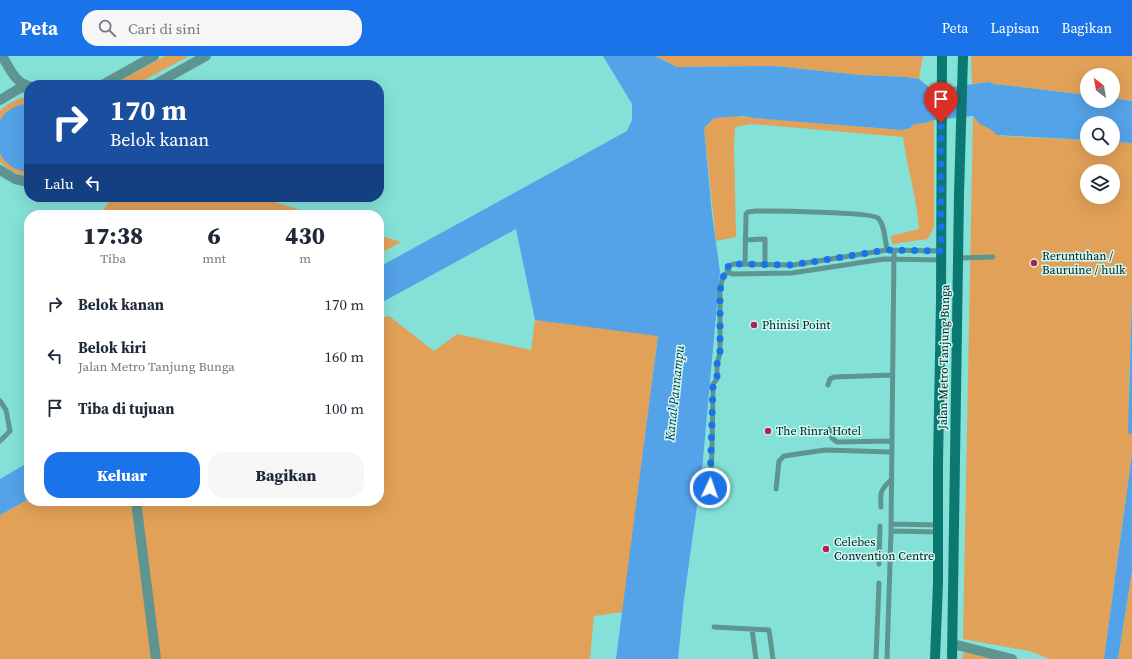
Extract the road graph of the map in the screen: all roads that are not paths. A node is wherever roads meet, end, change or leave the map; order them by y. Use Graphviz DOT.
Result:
graph roads {
  1 [pos="2,56"];
  2 [pos="154,56"];
  3 [pos="206,56"];
  4 [pos="942,56"];
  5 [pos="963,56"];
  6 [pos="111,80"];
  7 [pos="163,80"];
  8 [pos="24,85"];
  9 [pos="24,88"];
  10 [pos="0,100"];
  11 [pos="0,170"];
  12 [pos="0,176"];
  13 [pos="15,179"];
  14 [pos="24,181"];
  15 [pos="745,240"];
  16 [pos="887,250"];
  17 [pos="894,250"];
  18 [pos="941,256"];
  19 [pos="993,257"];
  20 [pos="958,258"];
  21 [pos="894,259"];
  22 [pos="820,261"];
  23 [pos="745,264"];
  24 [pos="765,265"];
  25 [pos="820,269"];
  26 [pos="729,272"];
  27 [pos="892,375"];
  28 [pos="828,386"];
  29 [pos="0,401"];
  30 [pos="829,429"];
  31 [pos="0,441"];
  32 [pos="891,441"];
  33 [pos="891,452"];
  34 [pos="891,480"];
  35 [pos="710,488"];
  36 [pos="776,489"];
  37 [pos="137,506"];
  38 [pos="881,507"];
  39 [pos="891,524"];
  40 [pos="880,526"];
  41 [pos="938,528"];
  42 [pos="955,528"];
  43 [pos="891,531"];
  44 [pos="879,564"];
  45 [pos="878,583"];
  46 [pos="714,627"];
  47 [pos="752,629"];
  48 [pos="953,644"];
  49 [pos="156,659"];
  50 [pos="756,659"];
  51 [pos="773,659"];
  52 [pos="876,659"];
  53 [pos="887,659"];
  54 [pos="936,659"];
  55 [pos="952,659"];
  56 [pos="1012,659"];
  1 -- 8 [label="street"];
  2 -- 6 [label="street"];
  3 -- 7 [label="street"];
  4 -- 18 [label="main road, Jalan Metro Tanjung Bunga"];
  5 -- 20 [label="main road, Jalan Metro Tanjung Bunga"];
  9 -- 10 [label="street"];
  11 -- 13 [label="street"];
  12 -- 13 [label="street"];
  13 -- 14 [label="street"];
  15 -- 16 [label="lane"];
  15 -- 23 [label="lane"];
  15 -- 24 [label="lane"];
  16 -- 17 [label="lane"];
  16 -- 22 [label="lane"];
  17 -- 18 [label="lane"];
  17 -- 21 [label="lane"];
  18 -- 21 [label="lane"];
  18 -- 41 [label="main road, Jalan Metro Tanjung Bunga"];
  19 -- 20 [label="lane"];
  20 -- 42 [label="main road, Jalan Metro Tanjung Bunga"];
  21 -- 25 [label="lane"];
  21 -- 27 [label="lane"];
  22 -- 24 [label="lane"];
  22 -- 25 [label="lane"];
  23 -- 24 [label="lane"];
  23 -- 26 [label="lane"];
  25 -- 26 [label="lane"];
  26 -- 35 [label="lane"];
  27 -- 28 [label="lane"];
  27 -- 32 [label="lane"];
  29 -- 31 [label="lane"];
  30 -- 32 [label="lane"];
  32 -- 33 [label="lane"];
  33 -- 34 [label="lane"];
  33 -- 36 [label="lane"];
  34 -- 38 [label="lane"];
  34 -- 39 [label="lane"];
  37 -- 49 [label="street"];
  39 -- 41 [label="lane"];
  39 -- 43 [label="lane"];
  40 -- 44 [label="lane"];
  41 -- 42 [label="main road"];
  41 -- 43 [label="lane"];
  41 -- 54 [label="main road, Jalan Metro Tanjung Bunga"];
  42 -- 48 [label="main road, Jalan Metro Tanjung Bunga"];
  43 -- 53 [label="lane"];
  45 -- 52 [label="lane"];
  46 -- 47 [label="lane"];
  47 -- 50 [label="lane"];
  47 -- 51 [label="lane"];
  48 -- 55 [label="main road, Jalan Metro Tanjung Bunga"];
  48 -- 56 [label="street"];
}
